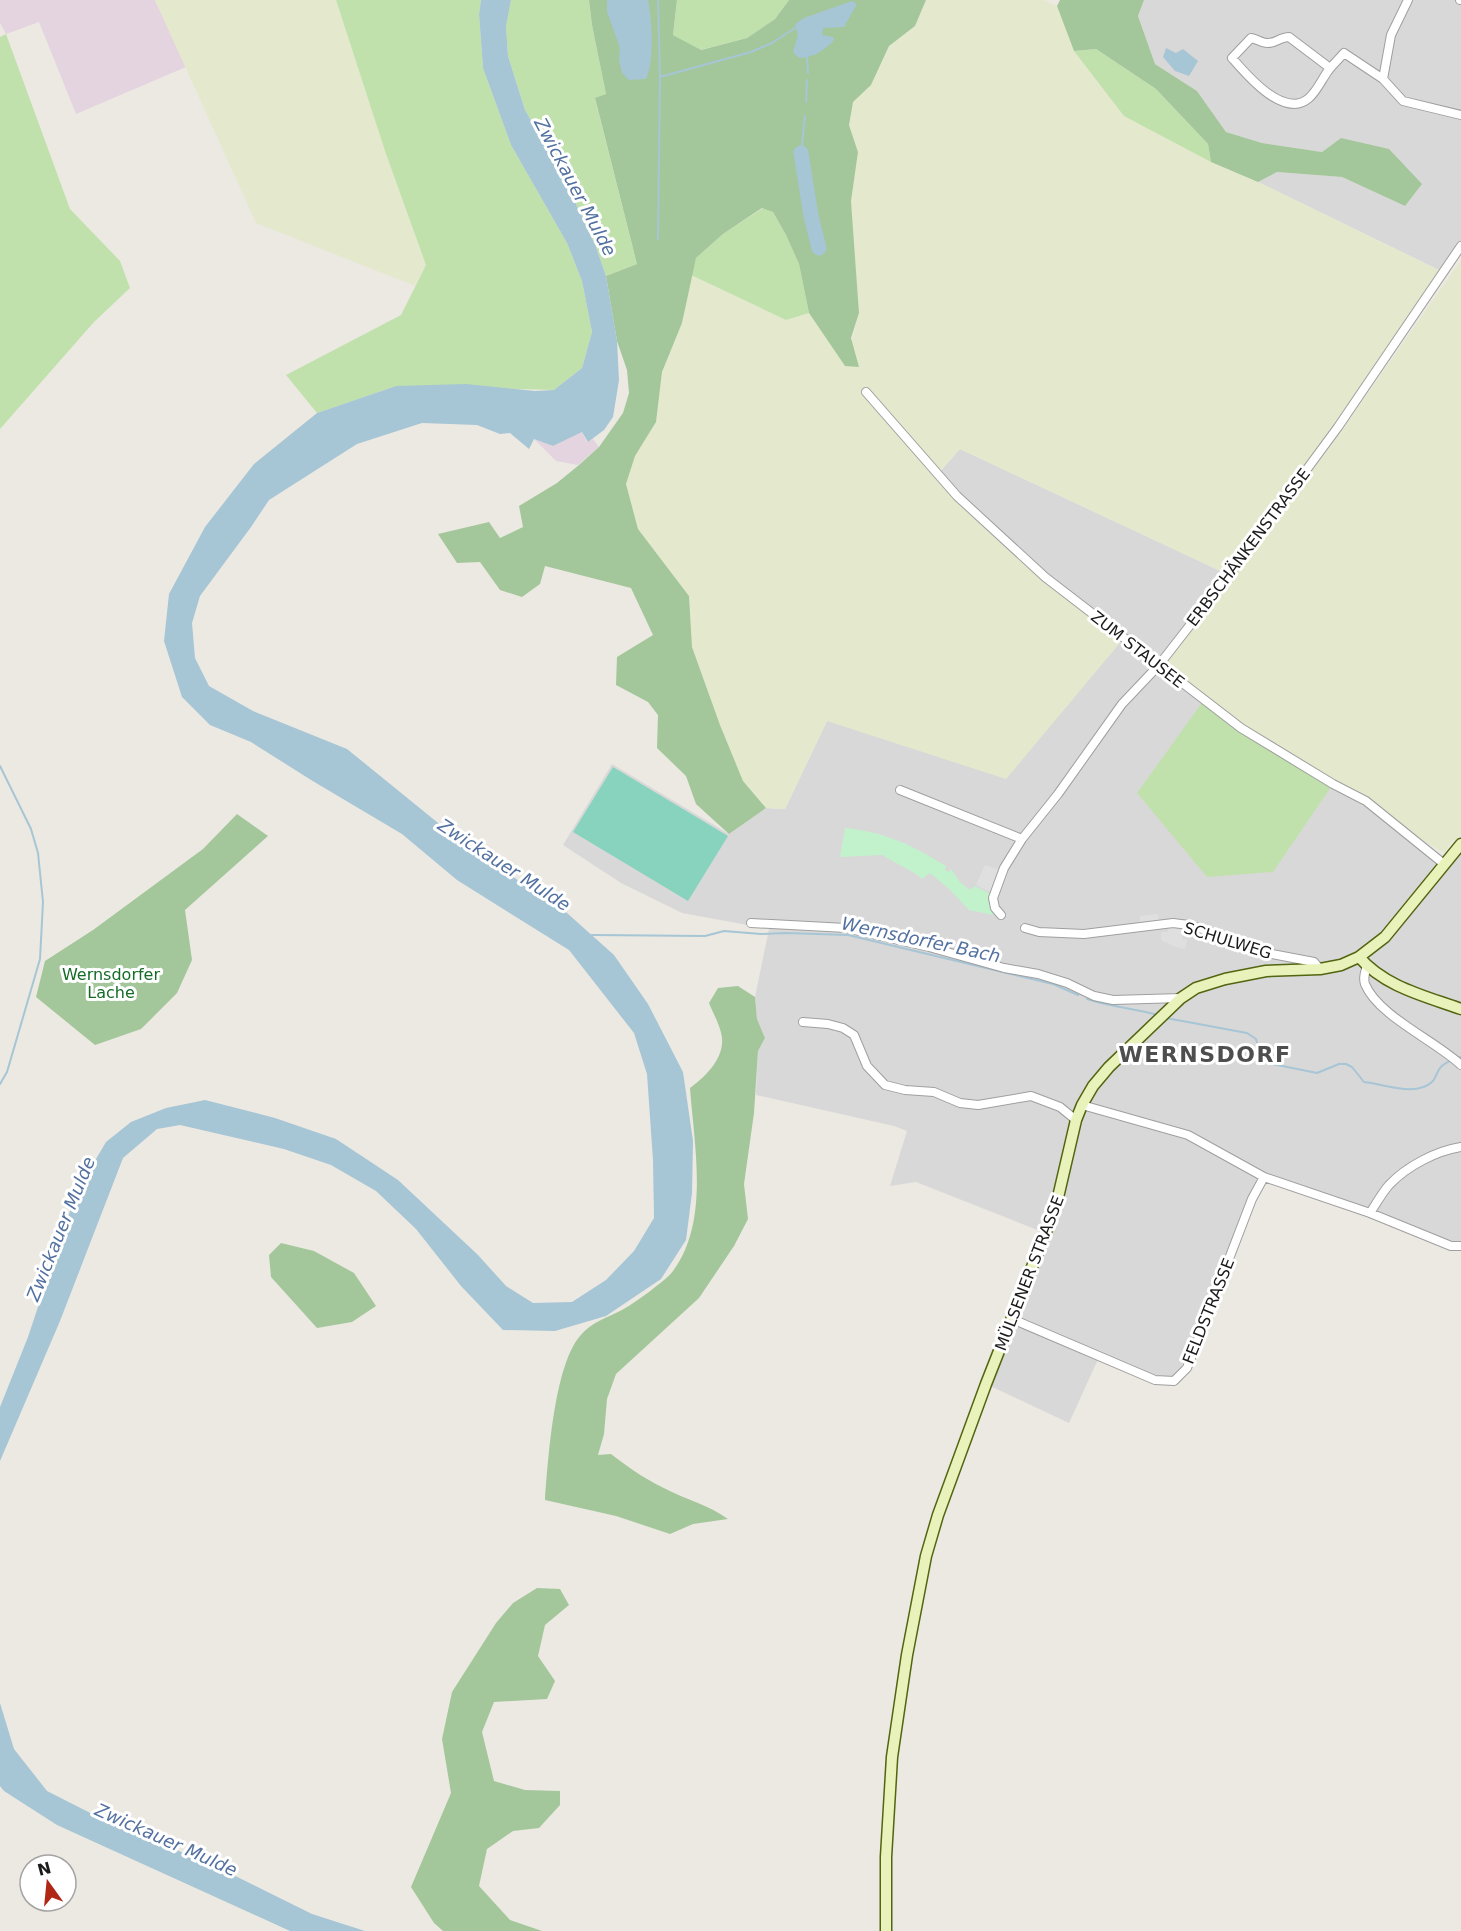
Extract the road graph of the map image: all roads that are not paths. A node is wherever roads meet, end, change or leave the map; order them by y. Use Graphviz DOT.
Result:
graph roads {
  1 [pos="1408,0"];
  2 [pos="1330,68"];
  3 [pos="1383,79"];
  4 [pos="1461,114"];
  5 [pos="1461,246"];
  6 [pos="866,392"];
  7 [pos="1159,665"];
  8 [pos="900,790"];
  9 [pos="1022,839"];
  10 [pos="1461,844"];
  11 [pos="1444,864"];
  12 [pos="1001,915"];
  13 [pos="751,923"];
  14 [pos="1025,928"];
  15 [pos="1363,962"];
  16 [pos="1320,969"];
  17 [pos="1181,998"];
  18 [pos="1461,1009"];
  19 [pos="803,1022"];
  20 [pos="1457,1061"];
  21 [pos="1082,1105"];
  22 [pos="1076,1120"];
  23 [pos="1461,1147"];
  24 [pos="1264,1177"];
  25 [pos="1370,1213"];
  26 [pos="1461,1246"];
  27 [pos="1012,1319"];
  28 [pos="886,1931"];
  1 -- 3 [label="street"];
  2 -- 2 [label="street"];
  2 -- 3 [label="street"];
  3 -- 4 [label="street"];
  5 -- 7 [label="street, ERBSCHÄNKENSTRASSE"];
  6 -- 7 [label="street, ZUM STAUSEE"];
  7 -- 9 [label="street, ERBSCHÄNKENSTRASSE"];
  7 -- 11 [label="street, ZUM STAUSEE"];
  8 -- 9 [label="street"];
  9 -- 12 [label="street, ERBSCHÄNKENSTRASSE"];
  10 -- 11 [label="street, MÜLSENER STRASSE"];
  11 -- 15 [label="street, MÜLSENER STRASSE"];
  13 -- 17 [label="street"];
  14 -- 16 [label="street, SCHULWEG"];
  15 -- 16 [label="street, MÜLSENER STRASSE"];
  15 -- 18 [label="street"];
  15 -- 20 [label="street"];
  16 -- 17 [label="street, MÜLSENER STRASSE"];
  17 -- 21 [label="street, MÜLSENER STRASSE"];
  19 -- 22 [label="street"];
  21 -- 22 [label="street, MÜLSENER STRASSE"];
  21 -- 24 [label="street"];
  22 -- 27 [label="street, MÜLSENER STRASSE"];
  23 -- 25 [label="street"];
  24 -- 25 [label="street"];
  24 -- 27 [label="street, FELDSTRASSE"];
  25 -- 26 [label="street"];
  27 -- 28 [label="street, MÜLSENER STRASSE"];
}
